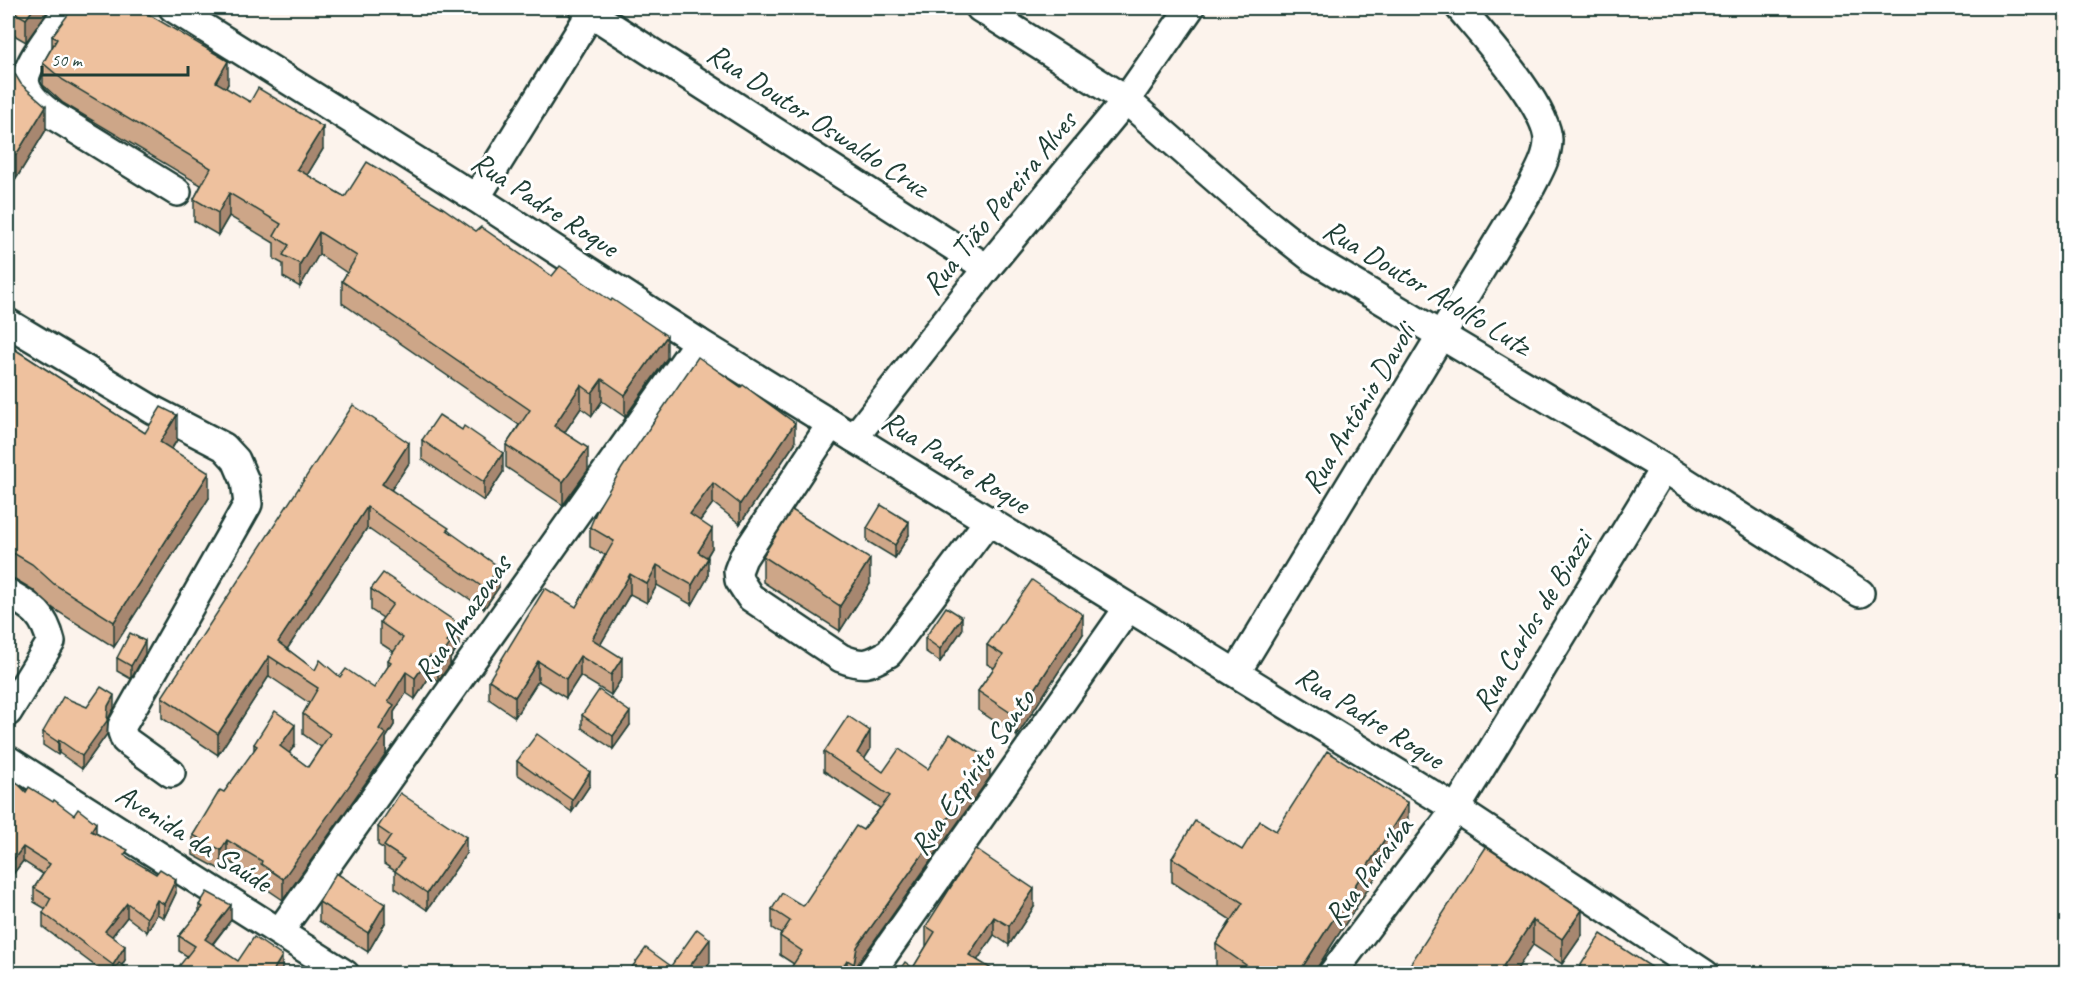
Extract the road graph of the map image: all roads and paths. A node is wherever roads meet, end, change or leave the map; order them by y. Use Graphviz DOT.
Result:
graph roads {
  1 [pos="69,8"];
  2 [pos="173,8"];
  3 [pos="980,8"];
  4 [pos="1190,8"];
  5 [pos="1460,8"];
  6 [pos="589,9"];
  7 [pos="1126,100"];
  8 [pos="177,192"];
  9 [pos="476,198"];
  10 [pos="987,268"];
  11 [pos="8,323"];
  12 [pos="1441,335"];
  13 [pos="698,342"];
  14 [pos="831,424"];
  15 [pos="854,438"];
  16 [pos="1664,468"];
  17 [pos="989,520"];
  18 [pos="8,593"];
  19 [pos="1860,593"];
  20 [pos="1128,608"];
  21 [pos="1236,673"];
  22 [pos="8,712"];
  23 [pos="8,760"];
  24 [pos="171,773"];
  25 [pos="1456,809"];
  26 [pos="280,931"];
  27 [pos="345,974"];
  28 [pos="870,974"];
  29 [pos="1332,974"];
  30 [pos="1705,974"];
  1 -- 8 [label="street"];
  2 -- 9 [label="street, Rua Padre Roque"];
  3 -- 7 [label="street, Rua Doutor Adolfo Lutz"];
  4 -- 7 [label="street, Rua Tião Pereira Alves"];
  5 -- 12 [label="street, Rua Antônio Davoli"];
  6 -- 9 [label="street"];
  6 -- 10 [label="street, Rua Doutor Oswaldo Cruz"];
  7 -- 10 [label="street, Rua Tião Pereira Alves"];
  7 -- 12 [label="street, Rua Doutor Adolfo Lutz"];
  9 -- 13 [label="street, Rua Padre Roque"];
  10 -- 15 [label="street, Rua Tião Pereira Alves"];
  11 -- 24 [label="street"];
  12 -- 16 [label="street, Rua Doutor Adolfo Lutz"];
  12 -- 21 [label="street, Rua Antônio Davoli"];
  13 -- 14 [label="street, Rua Padre Roque"];
  13 -- 26 [label="street, Rua Amazonas"];
  14 -- 15 [label="street, Rua Padre Roque"];
  14 -- 17 [label="street"];
  15 -- 17 [label="street, Rua Padre Roque"];
  16 -- 19 [label="street, Rua Doutor Adolfo Lutz"];
  16 -- 25 [label="street, Rua Carlos de Biazzi"];
  17 -- 20 [label="street, Rua Padre Roque"];
  18 -- 22 [label="street"];
  20 -- 21 [label="street, Rua Padre Roque"];
  20 -- 28 [label="street, Rua Espírito Santo"];
  21 -- 25 [label="street, Rua Padre Roque"];
  23 -- 26 [label="street, Avenida da Saúde"];
  25 -- 29 [label="street, Rua Paraíba"];
  25 -- 30 [label="street, Rua Padre Roque"];
  26 -- 27 [label="street, Avenida da Saúde"];
}
